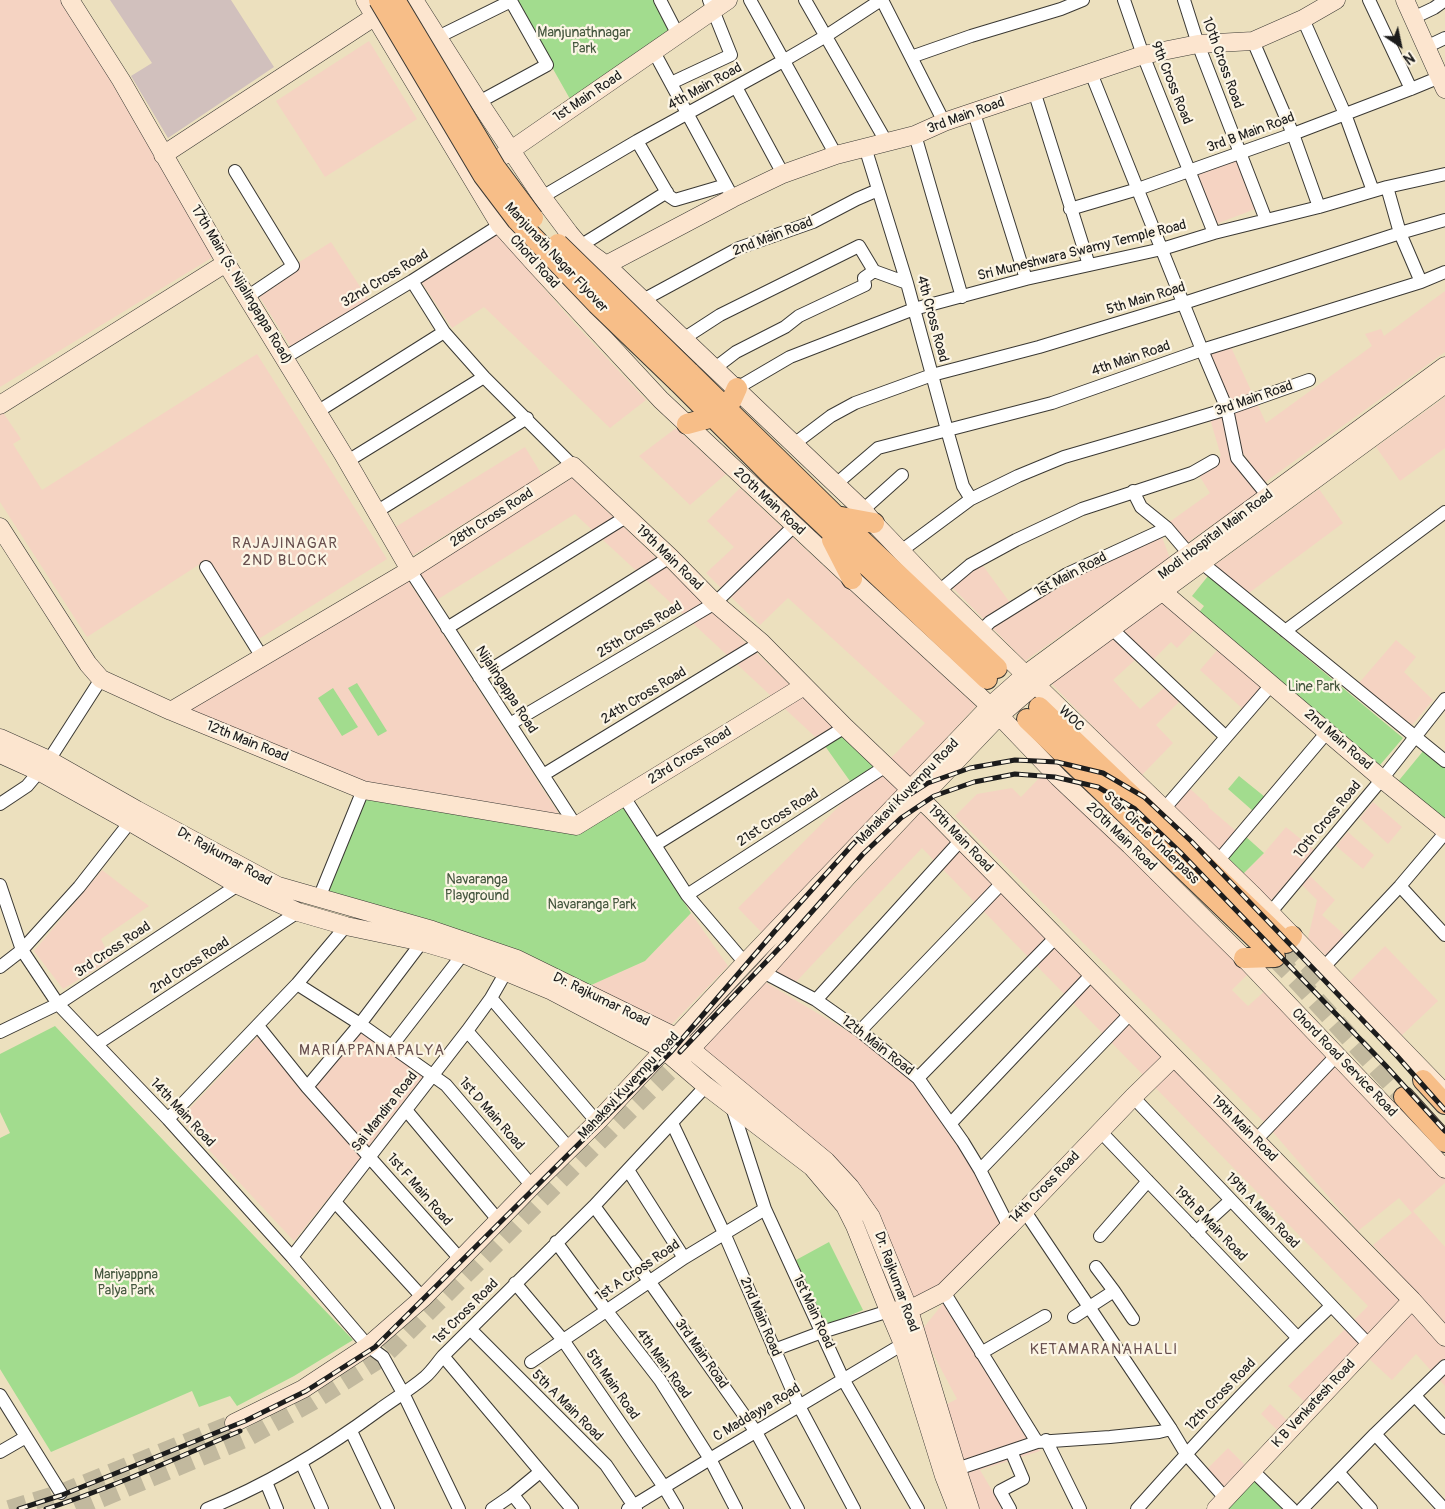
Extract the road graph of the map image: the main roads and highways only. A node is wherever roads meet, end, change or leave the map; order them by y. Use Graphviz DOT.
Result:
graph roads {
  1 [pos="396,0"];
  2 [pos="377,9"];
  3 [pos="684,377"];
  4 [pos="737,388"];
  5 [pos="720,413"];
  6 [pos="687,424"];
  7 [pos="868,516"];
  8 [pos="831,521"];
  9 [pos="852,579"];
  10 [pos="992,674"];
  11 [pos="1033,713"];
  12 [pos="1244,958"];
  13 [pos="1422,1080"];
  14 [pos="1404,1097"];
  15 [pos="1445,1104"];
  16 [pos="1445,1142"];
  1 -- 3 [label="main road, Manjunath Nagar Flyover, bridge"];
  2 -- 3 [label="main road, Manjunath Nagar Flyover, bridge"];
  3 -- 5 [label="main road, Manjunath Nagar Flyover"];
  4 -- 5 [label="main road"];
  5 -- 6 [label="main road"];
  5 -- 8 [label="main road"];
  7 -- 8 [label="main road"];
  8 -- 9 [label="main road"];
  8 -- 10 [label="main road"];
  11 -- 12 [label="main road, Star Circle Underpass"];
  13 -- 15 [label="main road"];
  14 -- 16 [label="main road"];
}
